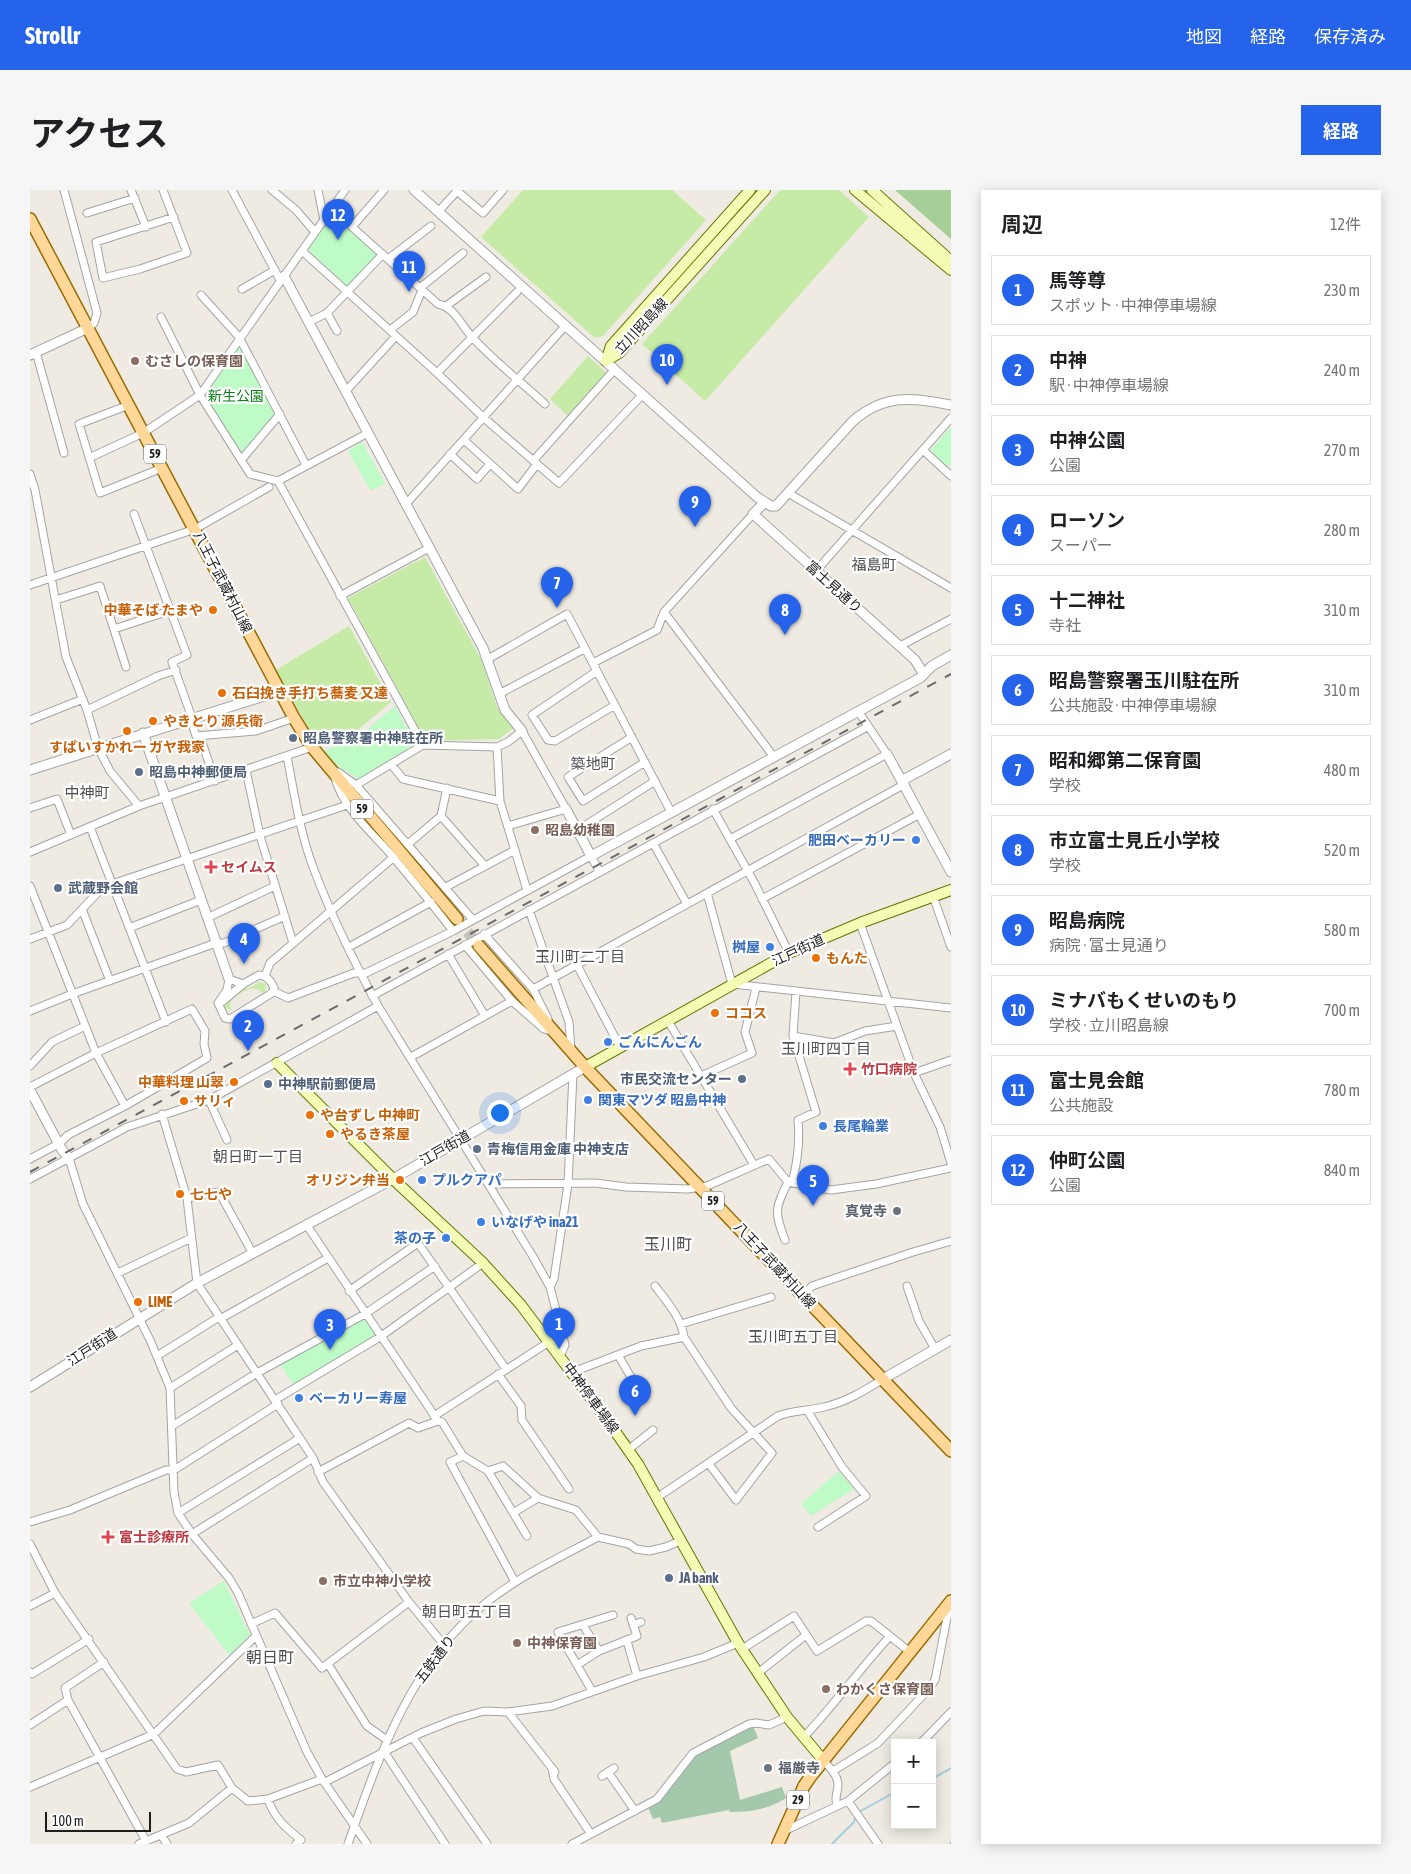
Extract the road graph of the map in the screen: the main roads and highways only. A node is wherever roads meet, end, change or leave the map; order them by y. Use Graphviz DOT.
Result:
graph roads {
  1 [pos="750,190"];
  2 [pos="765,190"];
  3 [pos="855,190"];
  4 [pos="872,190"];
  5 [pos="30,219"];
  6 [pos="951,261"];
  7 [pos="951,270"];
  8 [pos="951,890"];
  9 [pos="457,919"];
  10 [pos="479,946"];
  11 [pos="276,1063"];
  12 [pos="585,1067"];
  13 [pos="951,1451"];
  14 [pos="951,1601"];
  15 [pos="823,1760"];
  16 [pos="778,1844"];
  1 -- 2 [label="main road, 立川昭島線"];
  3 -- 7 [label="main road"];
  4 -- 6 [label="main road"];
  5 -- 9 [label="main road, 八王子武蔵村山線 / 59"];
  8 -- 12 [label="main road, 江戸街道"];
  10 -- 12 [label="main road, 八王子武蔵村山線 / 59"];
  11 -- 15 [label="main road, 中神停車場線"];
  12 -- 13 [label="main road, 八王子武蔵村山線 / 59"];
  14 -- 15 [label="main road, 29"];
  15 -- 16 [label="main road, 29"];
}
